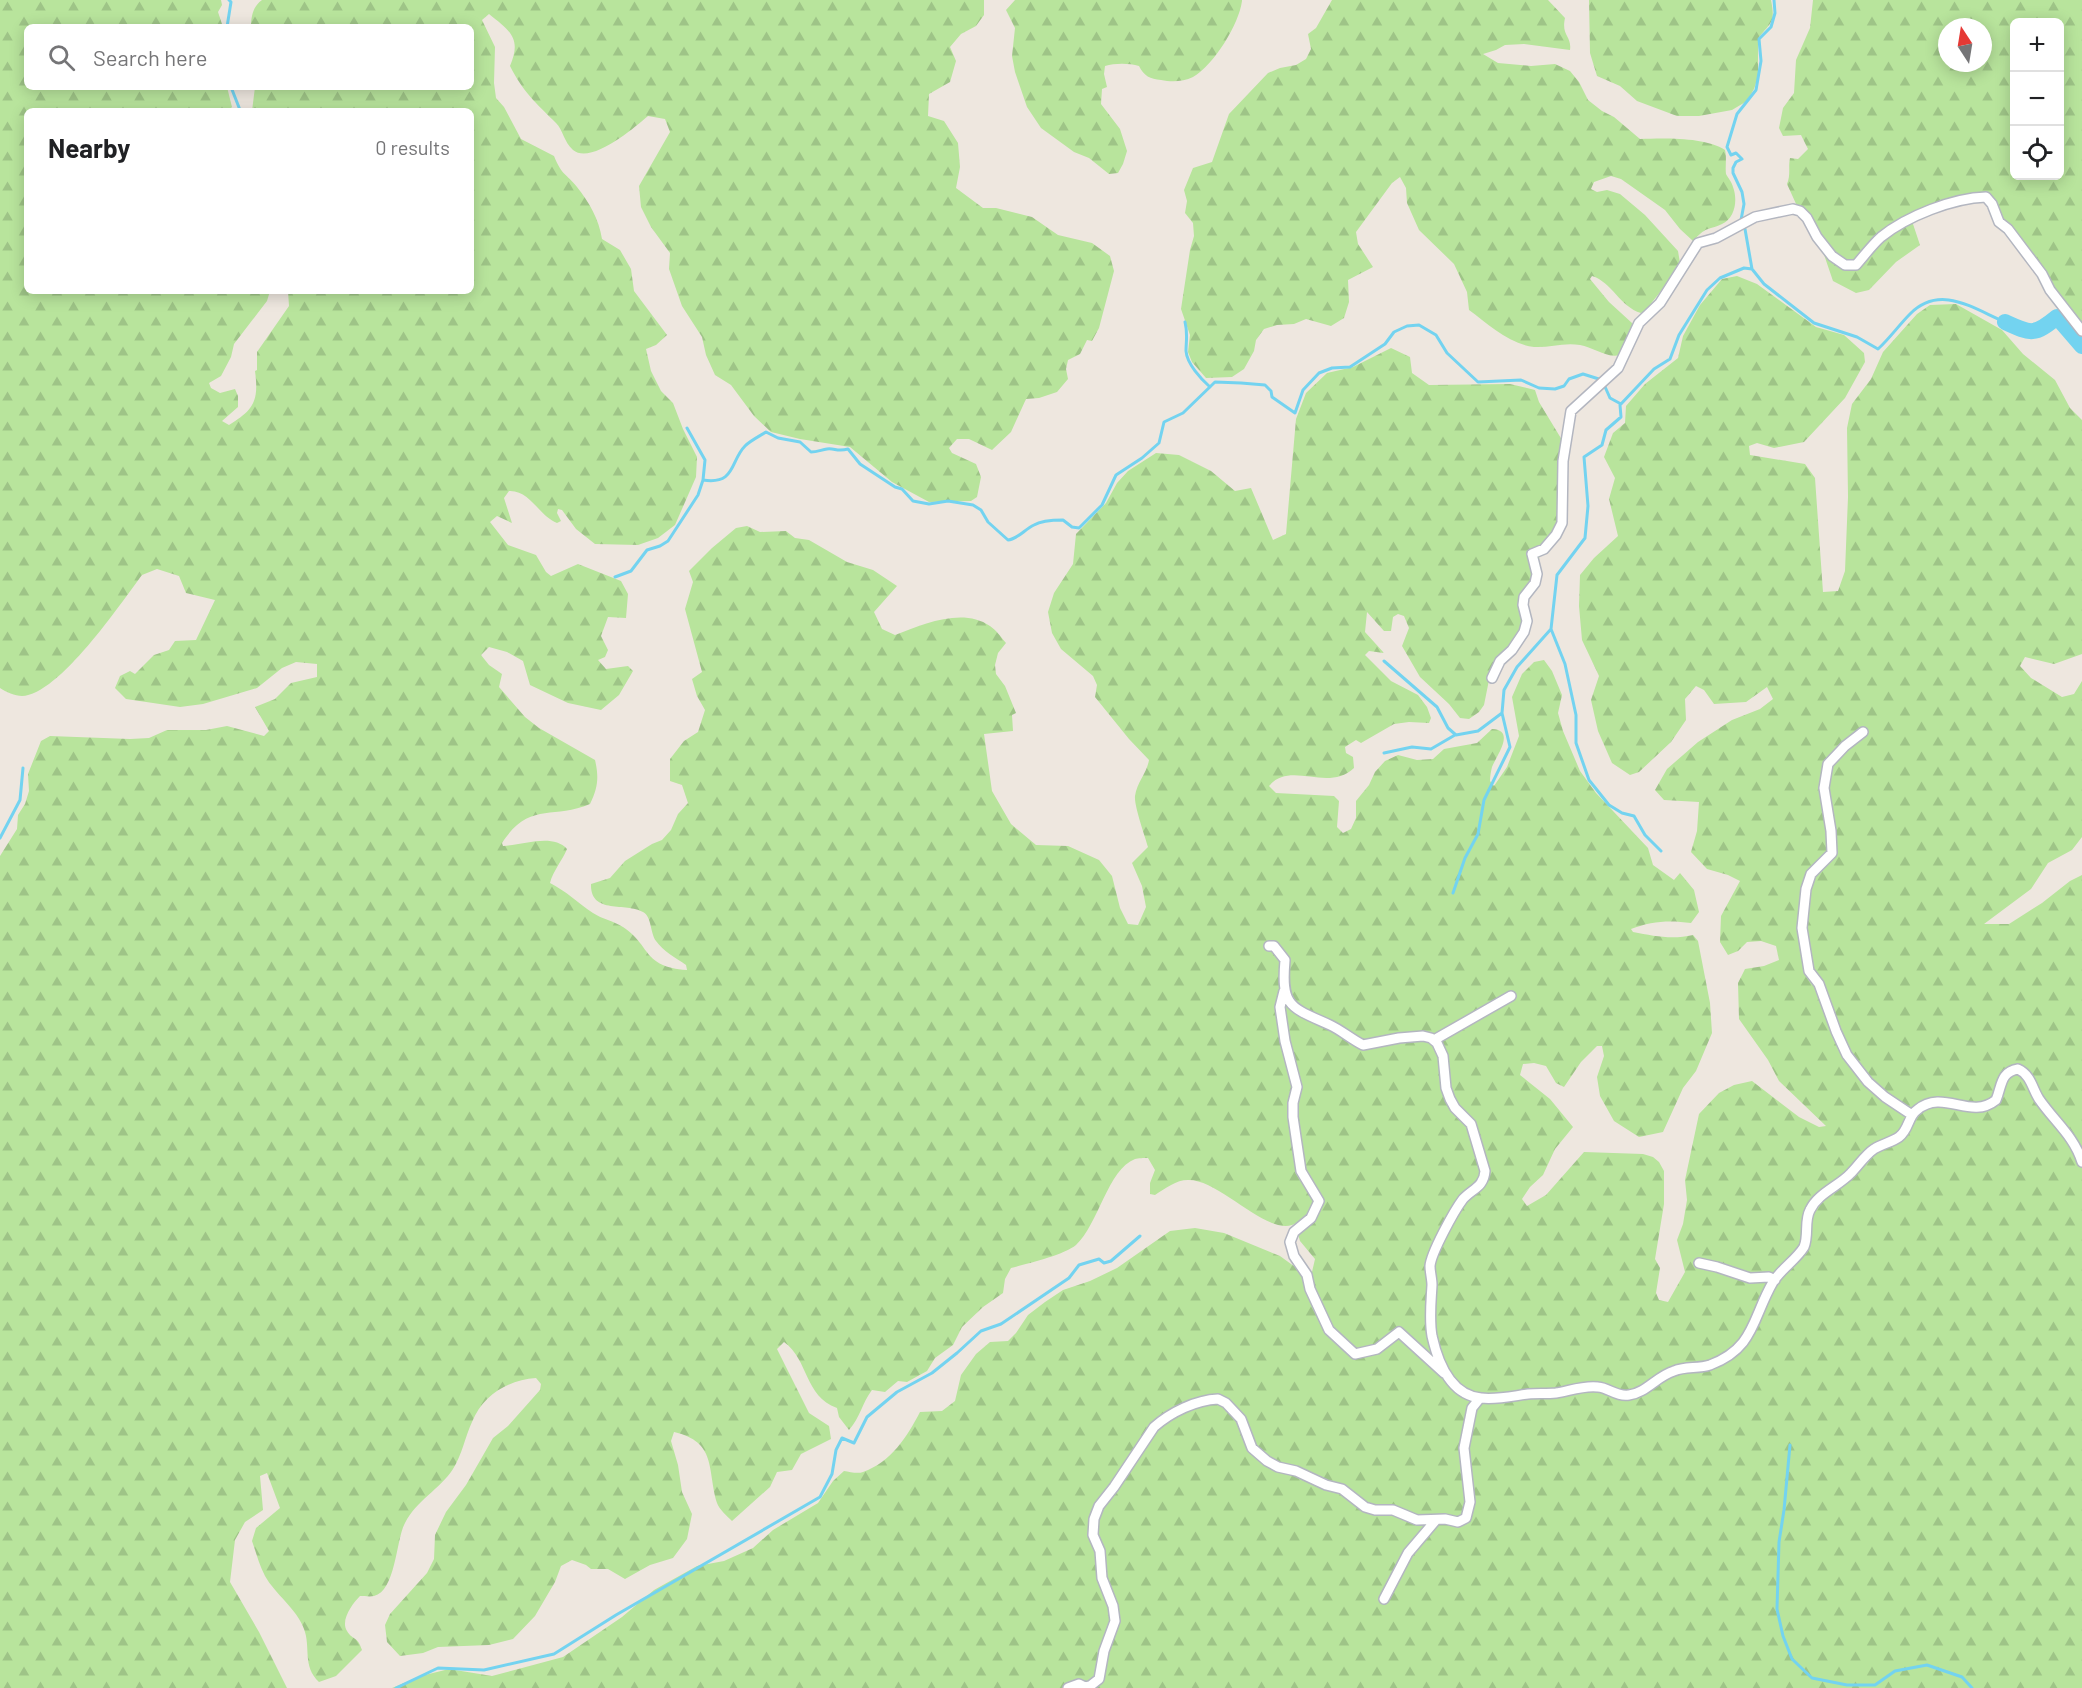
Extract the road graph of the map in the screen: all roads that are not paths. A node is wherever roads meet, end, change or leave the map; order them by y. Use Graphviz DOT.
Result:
graph roads {
  1 [pos="2082,331"];
  2 [pos="1492,678"];
  3 [pos="1863,732"];
  4 [pos="1269,946"];
  5 [pos="1284,989"];
  6 [pos="1510,996"];
  7 [pos="1434,1040"];
  8 [pos="1912,1115"];
  9 [pos="2082,1162"];
  10 [pos="1699,1263"];
  11 [pos="1775,1280"];
  12 [pos="1446,1375"];
  13 [pos="1480,1398"];
  14 [pos="1436,1520"];
  15 [pos="1384,1599"];
  16 [pos="1068,1688"];
  1 -- 2 [label="street"];
  3 -- 8 [label="street"];
  4 -- 5 [label="street"];
  5 -- 7 [label="street"];
  5 -- 12 [label="street"];
  6 -- 7 [label="street"];
  7 -- 12 [label="street"];
  8 -- 9 [label="street"];
  8 -- 11 [label="street"];
  10 -- 11 [label="street"];
  11 -- 13 [label="street"];
  12 -- 13 [label="street"];
  13 -- 14 [label="street"];
  14 -- 15 [label="street"];
  14 -- 16 [label="street"];
}
